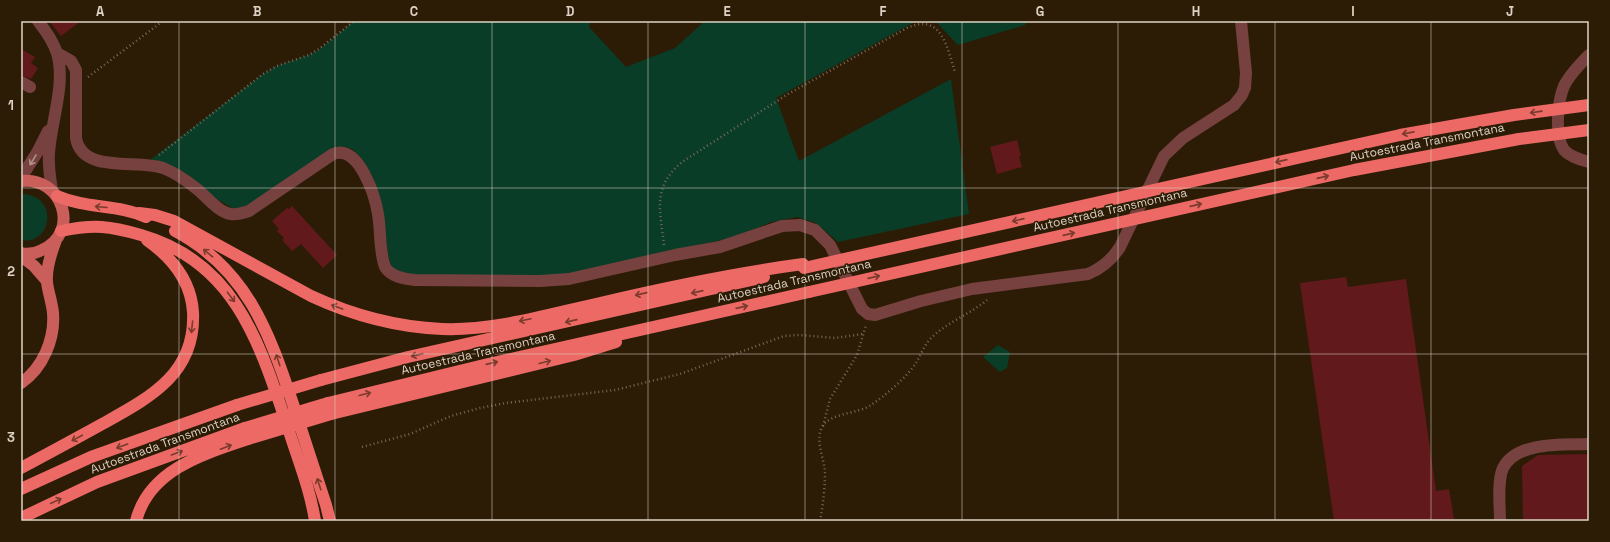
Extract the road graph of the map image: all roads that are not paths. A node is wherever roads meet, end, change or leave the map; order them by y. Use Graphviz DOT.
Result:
graph roads {
  1 [pos="38,21"];
  2 [pos="1241,21"];
  3 [pos="57,53"];
  4 [pos="1589,55"];
  5 [pos="1589,105"];
  6 [pos="54,115"];
  7 [pos="1589,130"];
  8 [pos="1589,162"];
  9 [pos="21,178"];
  10 [pos="21,181"];
  11 [pos="54,193"];
  12 [pos="139,214"];
  13 [pos="130,232"];
  14 [pos="59,235"];
  15 [pos="21,254"];
  16 [pos="803,266"];
  17 [pos="47,281"];
  18 [pos="21,383"];
  19 [pos="246,434"];
  20 [pos="1589,444"];
  21 [pos="21,468"];
  22 [pos="21,490"];
  23 [pos="21,518"];
  24 [pos="136,521"];
  25 [pos="315,521"];
  26 [pos="330,521"];
  27 [pos="1500,521"];
  1 -- 3 [label="street"];
  2 -- 3 [label="street"];
  3 -- 6 [label="street"];
  4 -- 8 [label="street"];
  5 -- 16 [label="highway, Autoestrada Transmontana, one-way, bridge"];
  6 -- 9 [label="street, one-way"];
  6 -- 11 [label="street"];
  19 -- 7 [label="highway, Autoestrada Transmontana, one-way, bridge"];
  10 -- 11 [label="main road"];
  12 -- 11 [label="highway, one-way"];
  11 -- 14 [label="main road"];
  16 -- 12 [label="highway, one-way"];
  26 -- 12 [label="highway, one-way"];
  13 -- 14 [label="highway"];
  13 -- 21 [label="highway, one-way"];
  13 -- 25 [label="highway, one-way"];
  14 -- 15 [label="main road"];
  14 -- 17 [label="main road"];
  15 -- 17 [label="main road"];
  16 -- 22 [label="highway, Autoestrada Transmontana, one-way, bridge"];
  17 -- 18 [label="main road"];
  23 -- 19 [label="highway, Autoestrada Transmontana, one-way"];
  24 -- 19 [label="highway, one-way"];
  20 -- 27 [label="street"];
}
